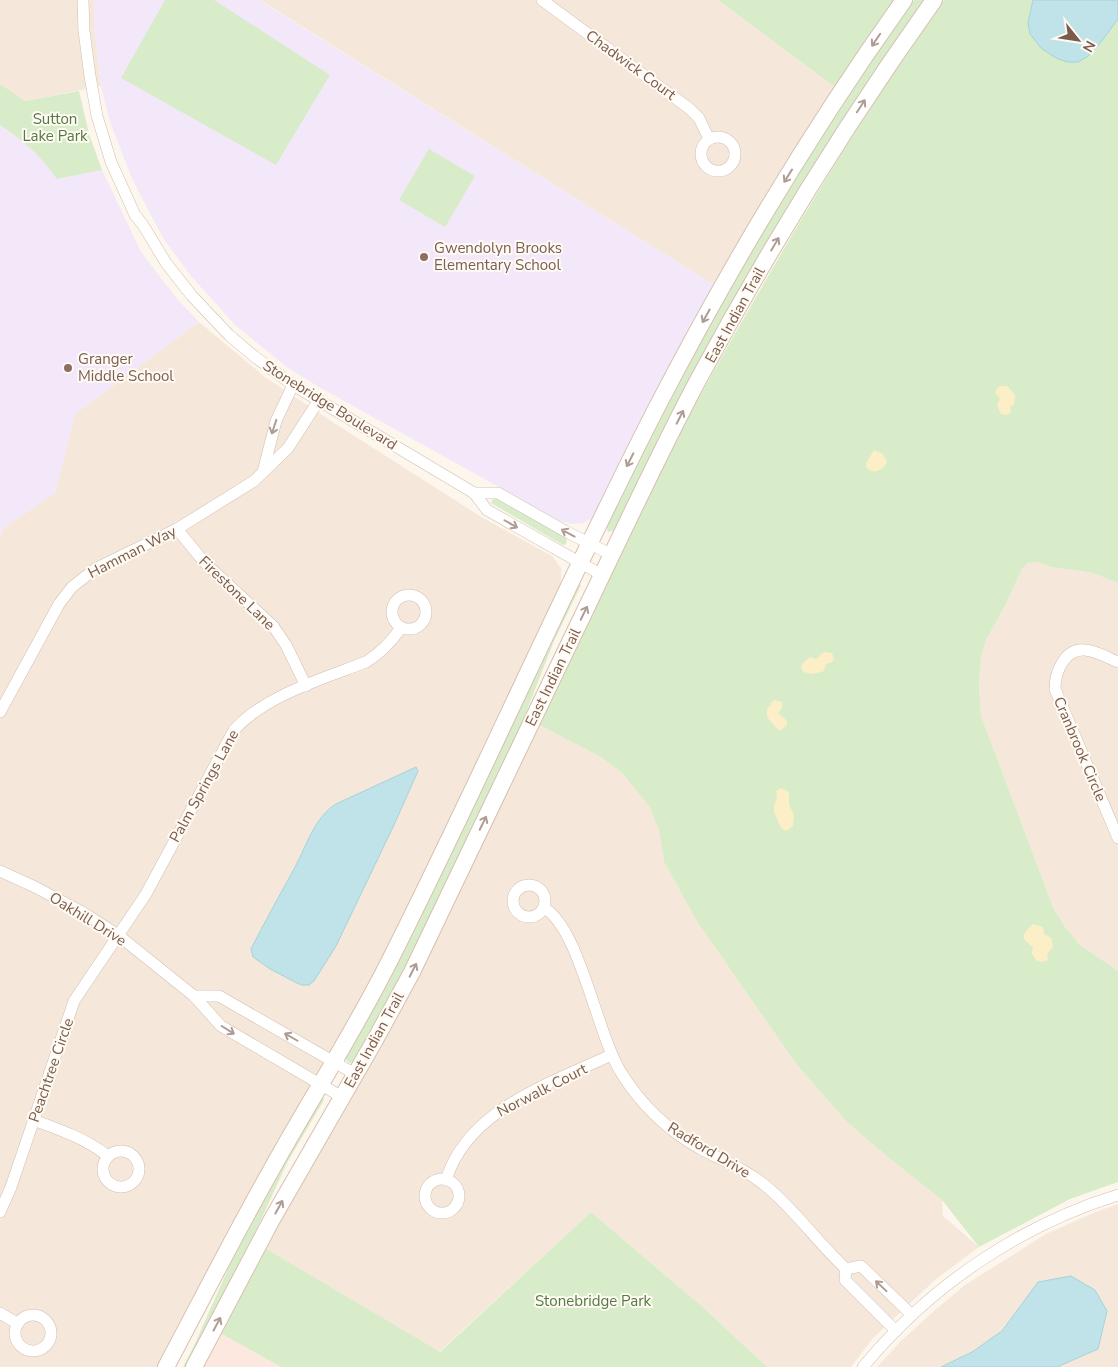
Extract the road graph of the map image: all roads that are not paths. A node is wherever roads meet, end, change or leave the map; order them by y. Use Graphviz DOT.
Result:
graph roads {
  1 [pos="83,0"];
  2 [pos="542,0"];
  3 [pos="904,0"];
  4 [pos="934,0"];
  5 [pos="709,138"];
  6 [pos="294,385"];
  7 [pos="318,400"];
  8 [pos="263,472"];
  9 [pos="474,493"];
  10 [pos="177,529"];
  11 [pos="590,544"];
  12 [pos="612,555"];
  13 [pos="580,563"];
  14 [pos="602,575"];
  15 [pos="401,628"];
  16 [pos="1118,662"];
  17 [pos="306,686"];
  18 [pos="1,709"];
  19 [pos="1118,838"];
  20 [pos="0,870"];
  21 [pos="544,908"];
  22 [pos="118,935"];
  23 [pos="194,996"];
  24 [pos="611,1055"];
  25 [pos="334,1062"];
  26 [pos="356,1074"];
  27 [pos="321,1084"];
  28 [pos="342,1097"];
  29 [pos="33,1120"];
  30 [pos="108,1156"];
  31 [pos="446,1180"];
  32 [pos="1118,1196"];
  33 [pos="0,1212"];
  34 [pos="846,1269"];
  35 [pos="0,1313"];
  36 [pos="912,1315"];
  37 [pos="18,1324"];
  38 [pos="896,1331"];
  39 [pos="166,1367"];
  40 [pos="194,1367"];
  41 [pos="863,1367"];
  1 -- 6 [label="street, Stonebridge Boulevard"];
  2 -- 5 [label="street, Chadwick Court"];
  3 -- 11 [label="main road, East Indian Trail, one-way"];
  12 -- 4 [label="main road, East Indian Trail, one-way"];
  6 -- 7 [label="street, Stonebridge Boulevard"];
  6 -- 8 [label="street, one-way"];
  7 -- 8 [label="street, Hamman Way"];
  7 -- 9 [label="street, Stonebridge Boulevard"];
  8 -- 10 [label="street, Hamman Way"];
  11 -- 9 [label="street, Stonebridge Boulevard, one-way"];
  9 -- 13 [label="street, Stonebridge Boulevard, one-way"];
  10 -- 17 [label="street, Firestone Lane"];
  10 -- 18 [label="street, Hamman Way"];
  11 -- 12 [label="street, Stonebridge Boulevard"];
  11 -- 13 [label="main road, East Indian Trail"];
  12 -- 14 [label="main road, East Indian Trail"];
  13 -- 14 [label="street, Stonebridge Boulevard"];
  13 -- 25 [label="main road, East Indian Trail"];
  26 -- 14 [label="main road, East Indian Trail, one-way"];
  15 -- 17 [label="street, Palm Springs Lane"];
  16 -- 19 [label="street, Cranbrook Circle"];
  17 -- 22 [label="street, Palm Springs Lane"];
  20 -- 22 [label="street, Oakhill Drive"];
  21 -- 24 [label="street, Radford Drive"];
  22 -- 23 [label="street, Oakhill Drive"];
  22 -- 29 [label="street, Peachtree Circle"];
  25 -- 23 [label="street, one-way"];
  23 -- 27 [label="street, Oakhill Drive, one-way"];
  24 -- 31 [label="street, Norwalk Court"];
  24 -- 34 [label="street, Radford Drive"];
  25 -- 26 [label="street"];
  25 -- 27 [label="main road, East Indian Trail"];
  26 -- 28 [label="main road, East Indian Trail"];
  27 -- 28 [label="street, Oakhill Drive"];
  27 -- 39 [label="main road, East Indian Trail"];
  40 -- 28 [label="main road, East Indian Trail, one-way"];
  29 -- 30 [label="street"];
  29 -- 33 [label="street, Peachtree Circle"];
  32 -- 36 [label="street"];
  36 -- 34 [label="street, one-way"];
  34 -- 38 [label="street, Radford Drive"];
  35 -- 37 [label="street"];
  36 -- 38 [label="street"];
  38 -- 41 [label="street"];
}
